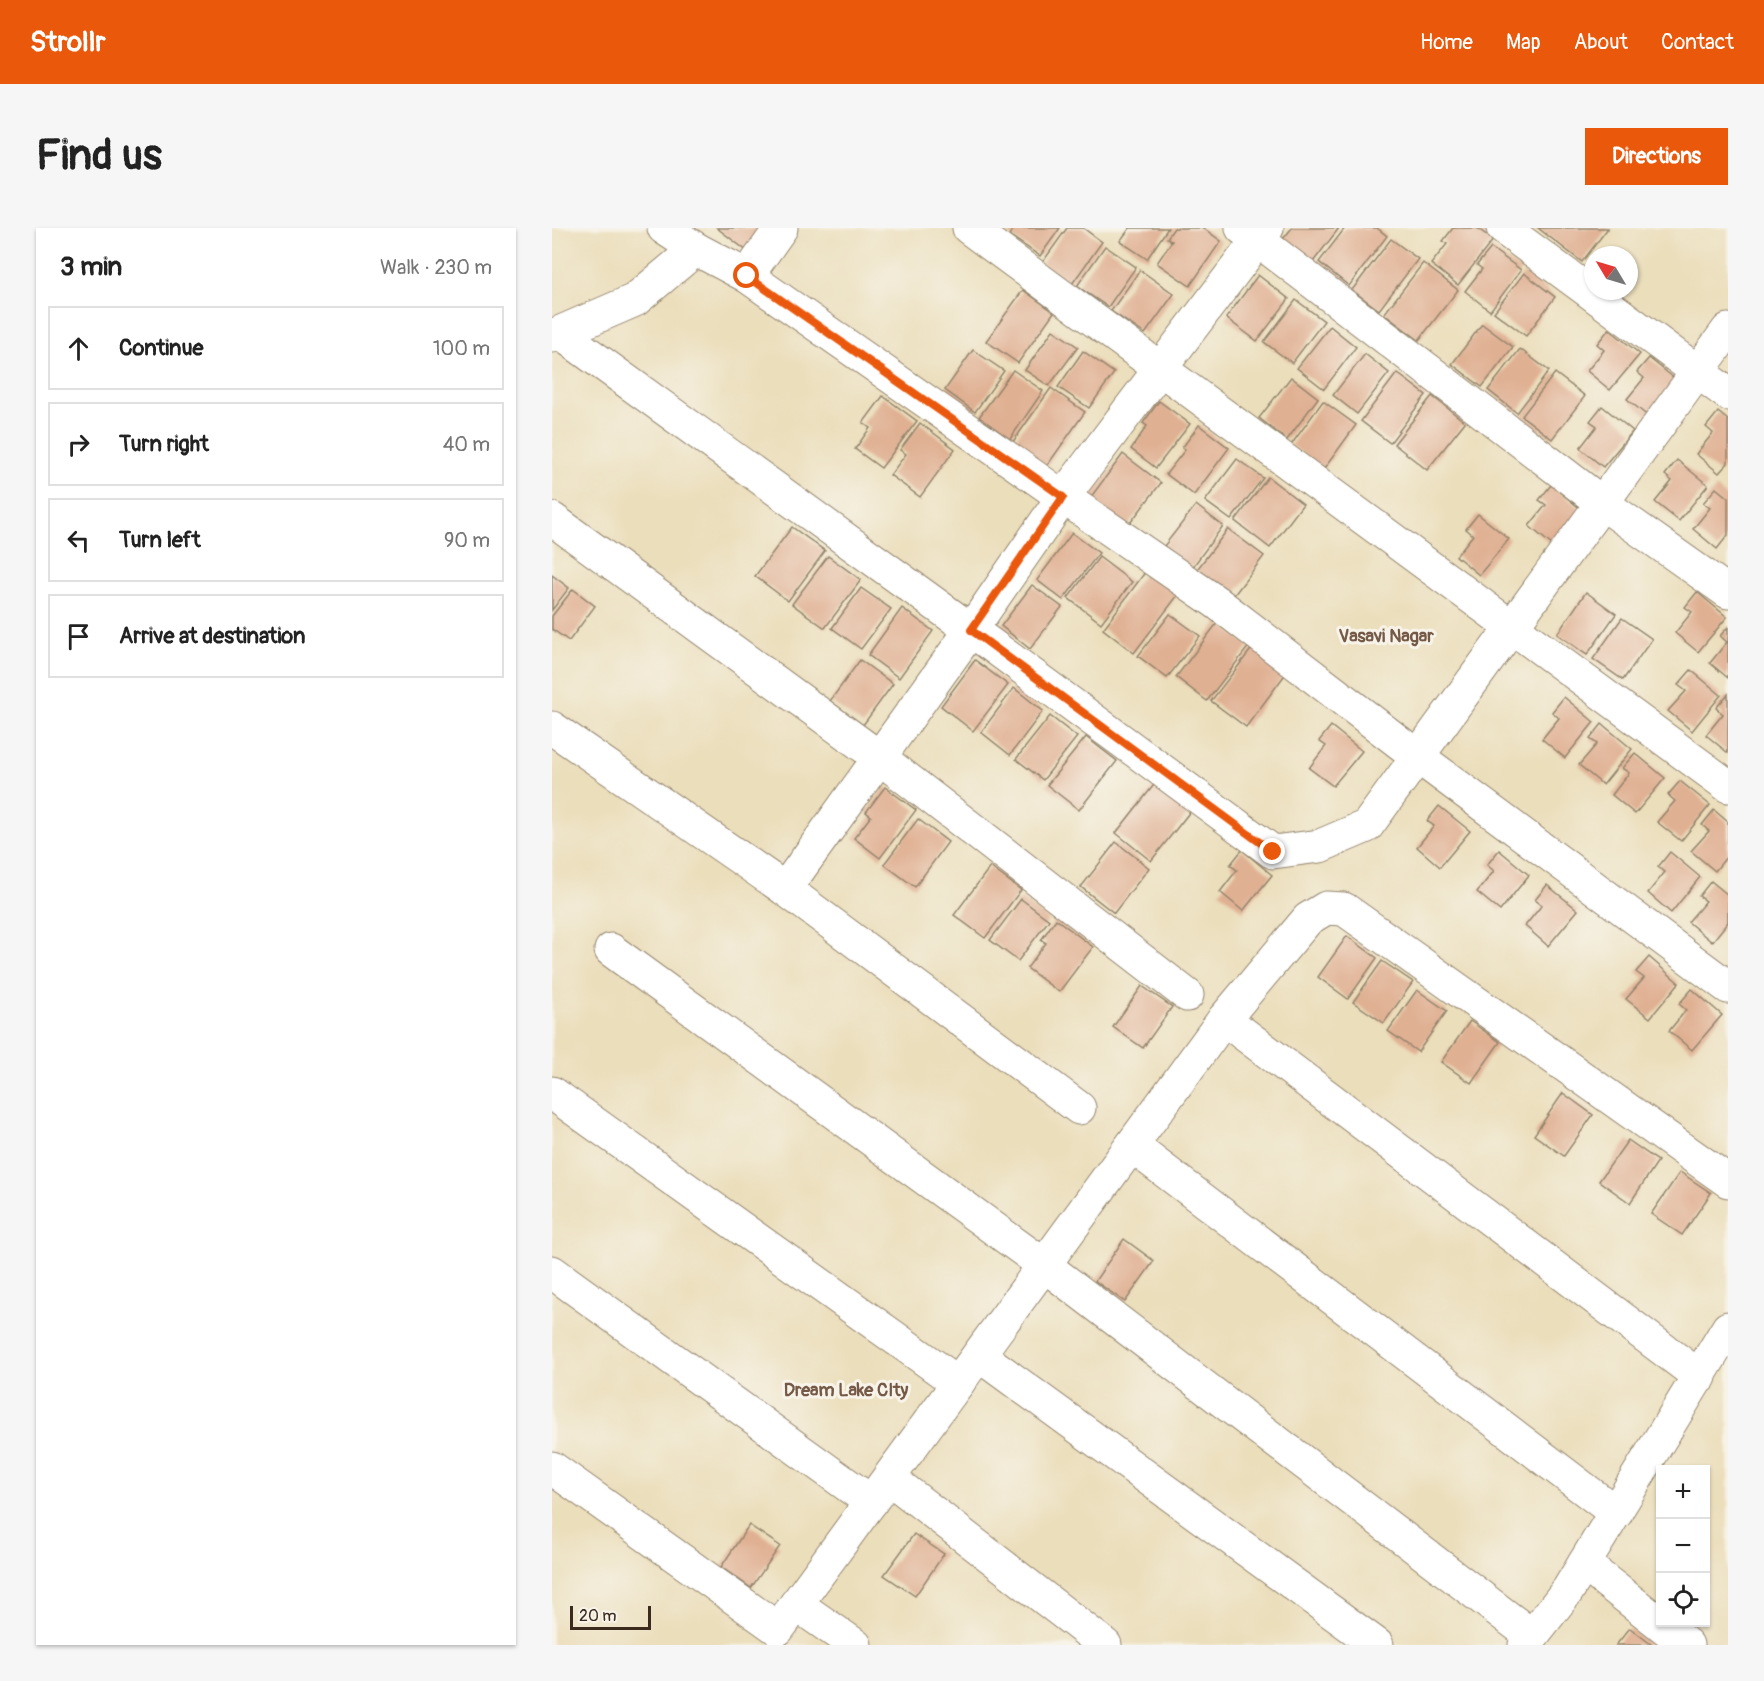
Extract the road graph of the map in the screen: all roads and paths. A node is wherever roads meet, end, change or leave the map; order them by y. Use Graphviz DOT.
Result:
graph roads {
  1 [pos="664,228"];
  2 [pos="781,228"];
  3 [pos="969,228"];
  4 [pos="1503,228"];
  5 [pos="1256,232"];
  6 [pos="696,249"];
  7 [pos="747,276"];
  8 [pos="1728,330"];
  9 [pos="556,334"];
  10 [pos="1159,369"];
  11 [pos="1698,372"];
  12 [pos="1728,394"];
  13 [pos="1063,497"];
  14 [pos="1602,503"];
  15 [pos="552,519"];
  16 [pos="1728,592"];
  17 [pos="1511,627"];
  18 [pos="971,630"];
  19 [pos="552,728"];
  20 [pos="1417,756"];
  21 [pos="880,758"];
  22 [pos="1728,786"];
  23 [pos="785,889"];
  24 [pos="611,950"];
  25 [pos="1728,987"];
  26 [pos="1187,995"];
  27 [pos="1224,1019"];
  28 [pos="552,1094"];
  29 [pos="1079,1108"];
  30 [pos="1131,1146"];
  31 [pos="1728,1181"];
  32 [pos="1044,1265"];
  33 [pos="552,1272"];
  34 [pos="1728,1328"];
  35 [pos="978,1355"];
  36 [pos="1700,1377"];
  37 [pos="958,1383"];
  38 [pos="552,1468"];
  39 [pos="880,1490"];
  40 [pos="1616,1513"];
  41 [pos="1584,1564"];
  42 [pos="796,1604"];
  43 [pos="1529,1640"];
  44 [pos="855,1645"];
  45 [pos="1105,1645"];
  46 [pos="1377,1645"];
  47 [pos="1687,1645"];
  1 -- 6 [label="street"];
  2 -- 7 [label="street"];
  3 -- 10 [label="street"];
  4 -- 11 [label="street"];
  5 -- 10 [label="street"];
  5 -- 14 [label="street"];
  6 -- 7 [label="street"];
  6 -- 9 [label="street"];
  7 -- 13 [label="street"];
  8 -- 11 [label="street"];
  9 -- 18 [label="street"];
  10 -- 13 [label="street"];
  10 -- 17 [label="street"];
  11 -- 12 [label="street"];
  11 -- 14 [label="street"];
  13 -- 18 [label="street"];
  13 -- 20 [label="street"];
  14 -- 16 [label="street"];
  14 -- 17 [label="street"];
  15 -- 21 [label="street"];
  17 -- 20 [label="street"];
  17 -- 22 [label="street"];
  18 -- 20 [label="street"];
  18 -- 21 [label="street"];
  19 -- 23 [label="street"];
  20 -- 25 [label="street"];
  21 -- 23 [label="street"];
  21 -- 26 [label="street"];
  23 -- 29 [label="street"];
  24 -- 32 [label="street"];
  27 -- 30 [label="street"];
  27 -- 31 [label="street"];
  27 -- 36 [label="street"];
  28 -- 37 [label="street"];
  30 -- 32 [label="street"];
  30 -- 40 [label="street"];
  32 -- 35 [label="street"];
  32 -- 43 [label="street"];
  33 -- 39 [label="street"];
  34 -- 36 [label="street"];
  35 -- 37 [label="street"];
  35 -- 46 [label="street"];
  36 -- 40 [label="street"];
  37 -- 39 [label="street"];
  38 -- 42 [label="street"];
  39 -- 42 [label="street"];
  39 -- 45 [label="street"];
  40 -- 41 [label="street"];
  41 -- 43 [label="street"];
  41 -- 47 [label="street"];
  42 -- 44 [label="street"];
}
